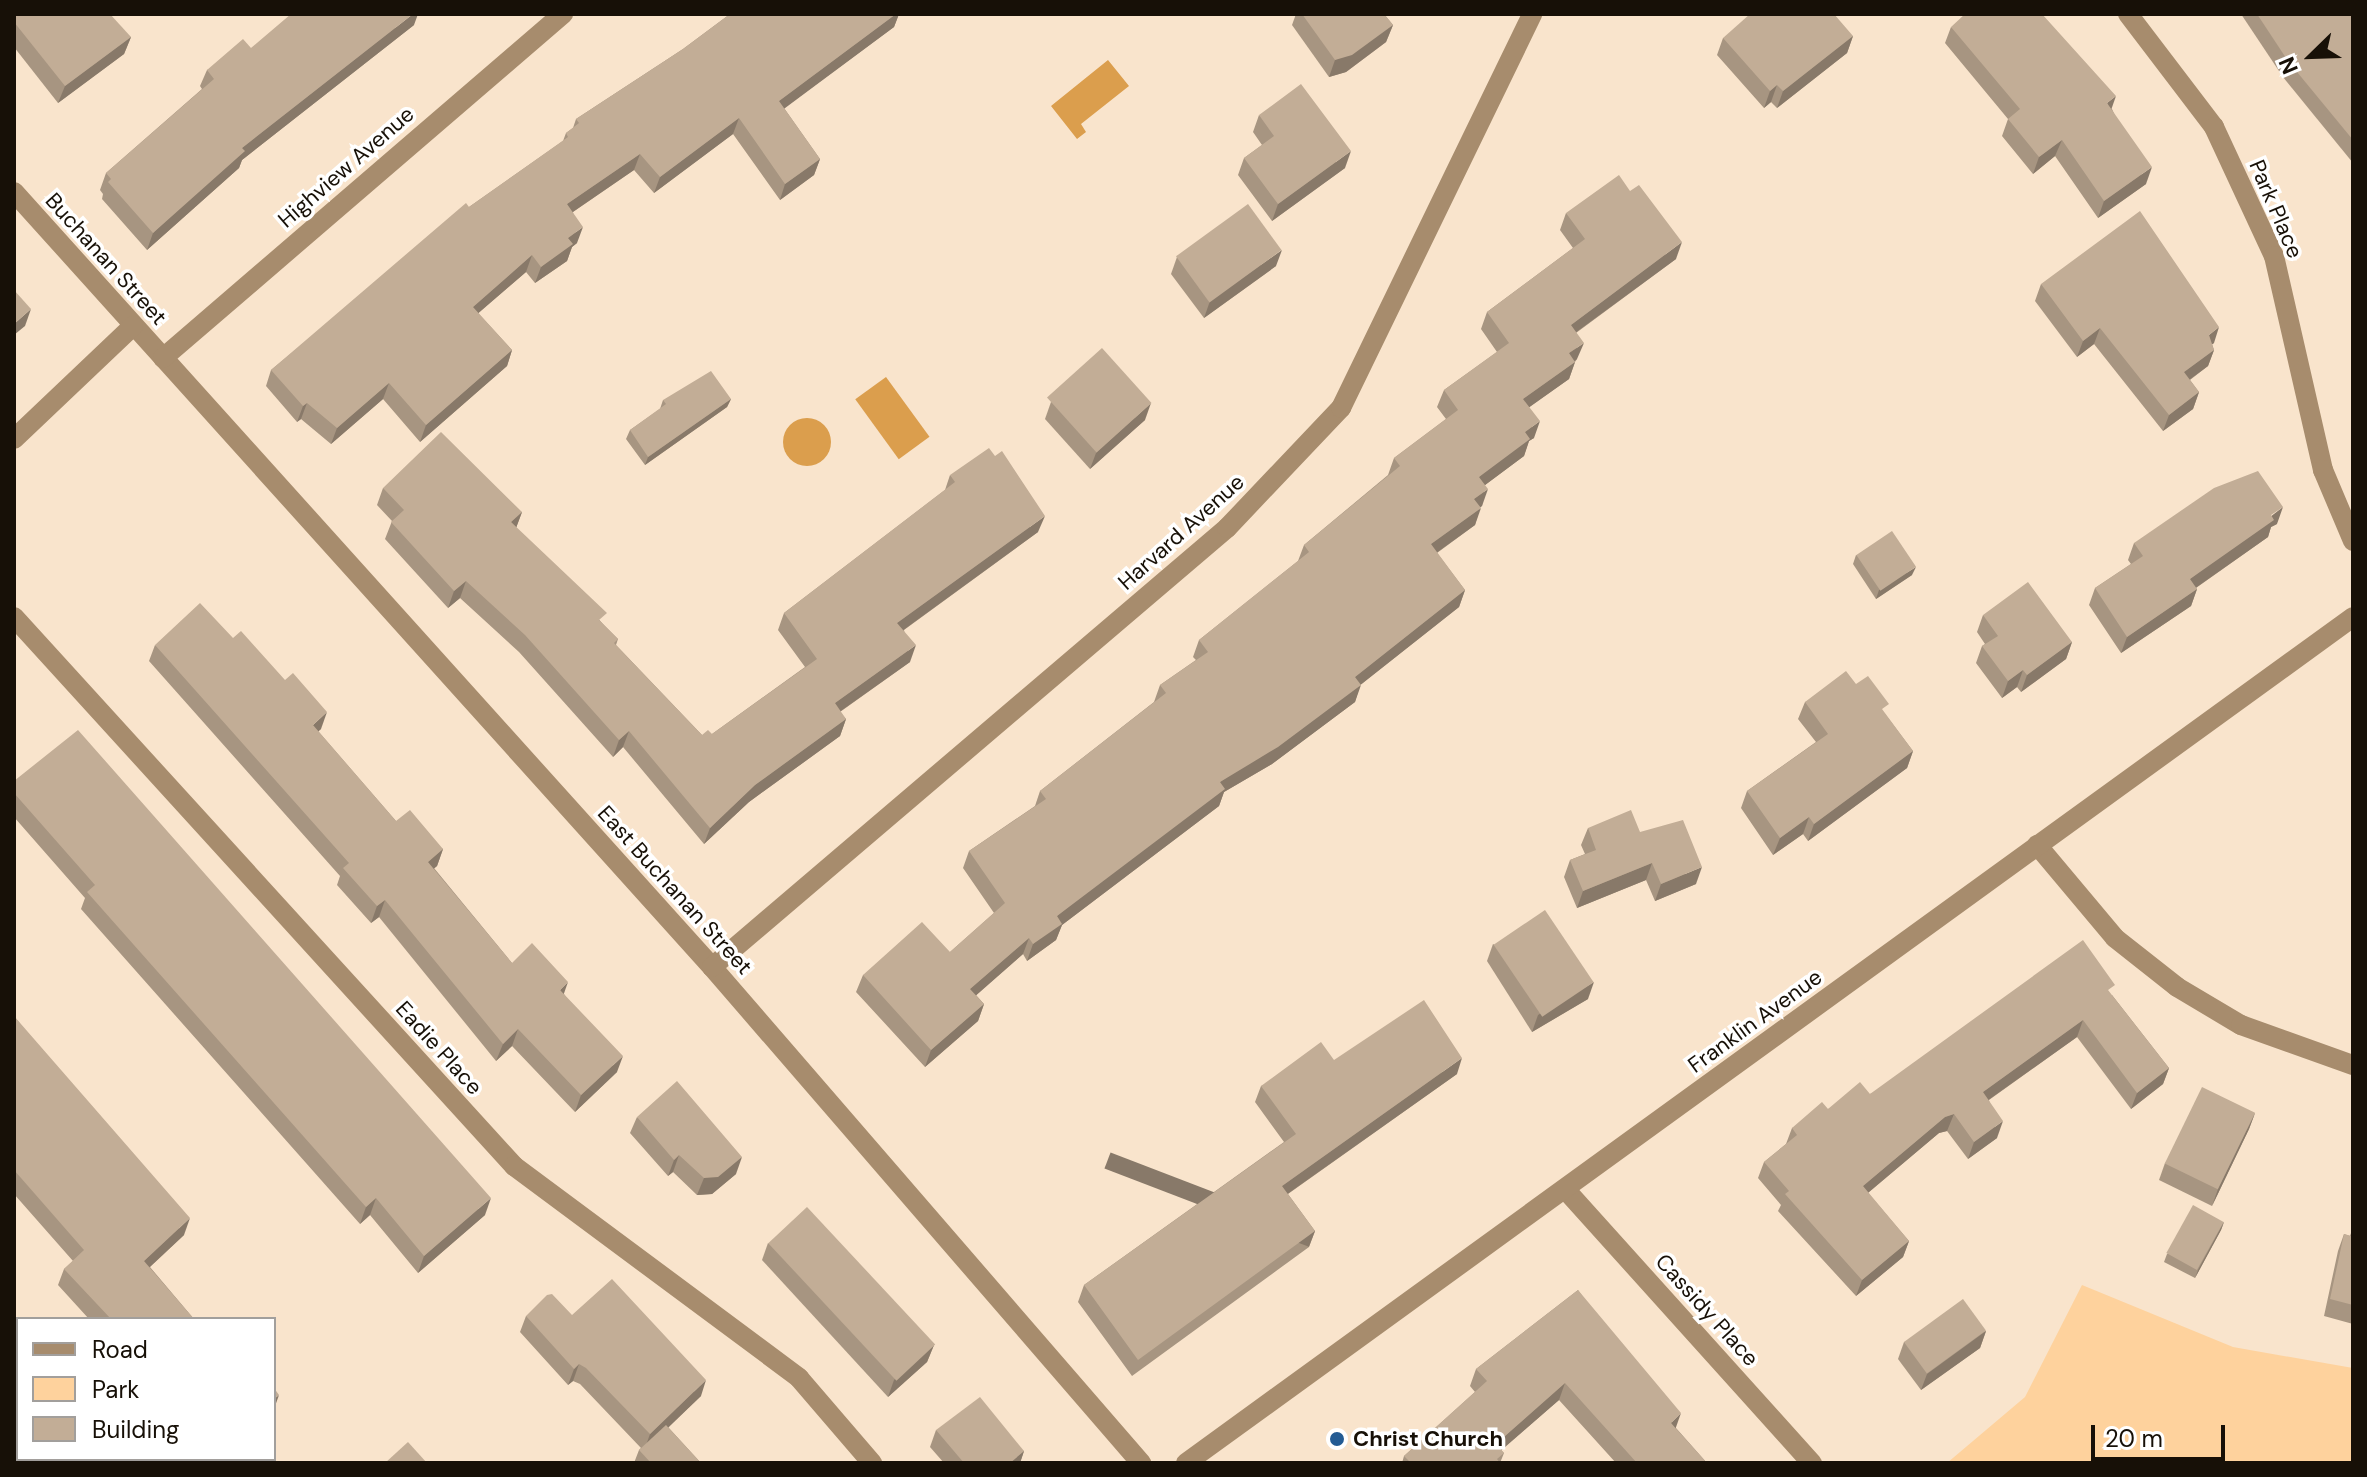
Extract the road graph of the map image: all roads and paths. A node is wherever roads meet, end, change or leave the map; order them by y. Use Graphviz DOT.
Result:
graph roads {
  1 [pos="563,14"];
  2 [pos="1532,14"];
  3 [pos="2128,14"];
  4 [pos="14,192"];
  5 [pos="133,326"];
  6 [pos="163,358"];
  7 [pos="14,439"];
  8 [pos="2353,541"];
  9 [pos="14,617"];
  10 [pos="2353,617"];
  11 [pos="2037,845"];
  12 [pos="712,967"];
  13 [pos="2353,1065"];
  14 [pos="1565,1189"];
  15 [pos="872,1463"];
  16 [pos="1141,1463"];
  17 [pos="1186,1463"];
  18 [pos="1812,1463"];
  1 -- 6 [label="street, Highview Avenue"];
  2 -- 12 [label="street, Harvard Avenue"];
  3 -- 8 [label="street, Park Place"];
  4 -- 5 [label="street, Buchanan Street"];
  5 -- 6 [label="street, Buchanan Street"];
  5 -- 7 [label="street"];
  6 -- 12 [label="street, East Buchanan Street"];
  9 -- 15 [label="street, Eadie Place"];
  10 -- 11 [label="street, Franklin Avenue"];
  11 -- 13 [label="street"];
  11 -- 14 [label="street, Franklin Avenue"];
  12 -- 16 [label="street, East Buchanan Street"];
  14 -- 17 [label="street, Franklin Avenue"];
  14 -- 18 [label="street, Cassidy Place"];
}
